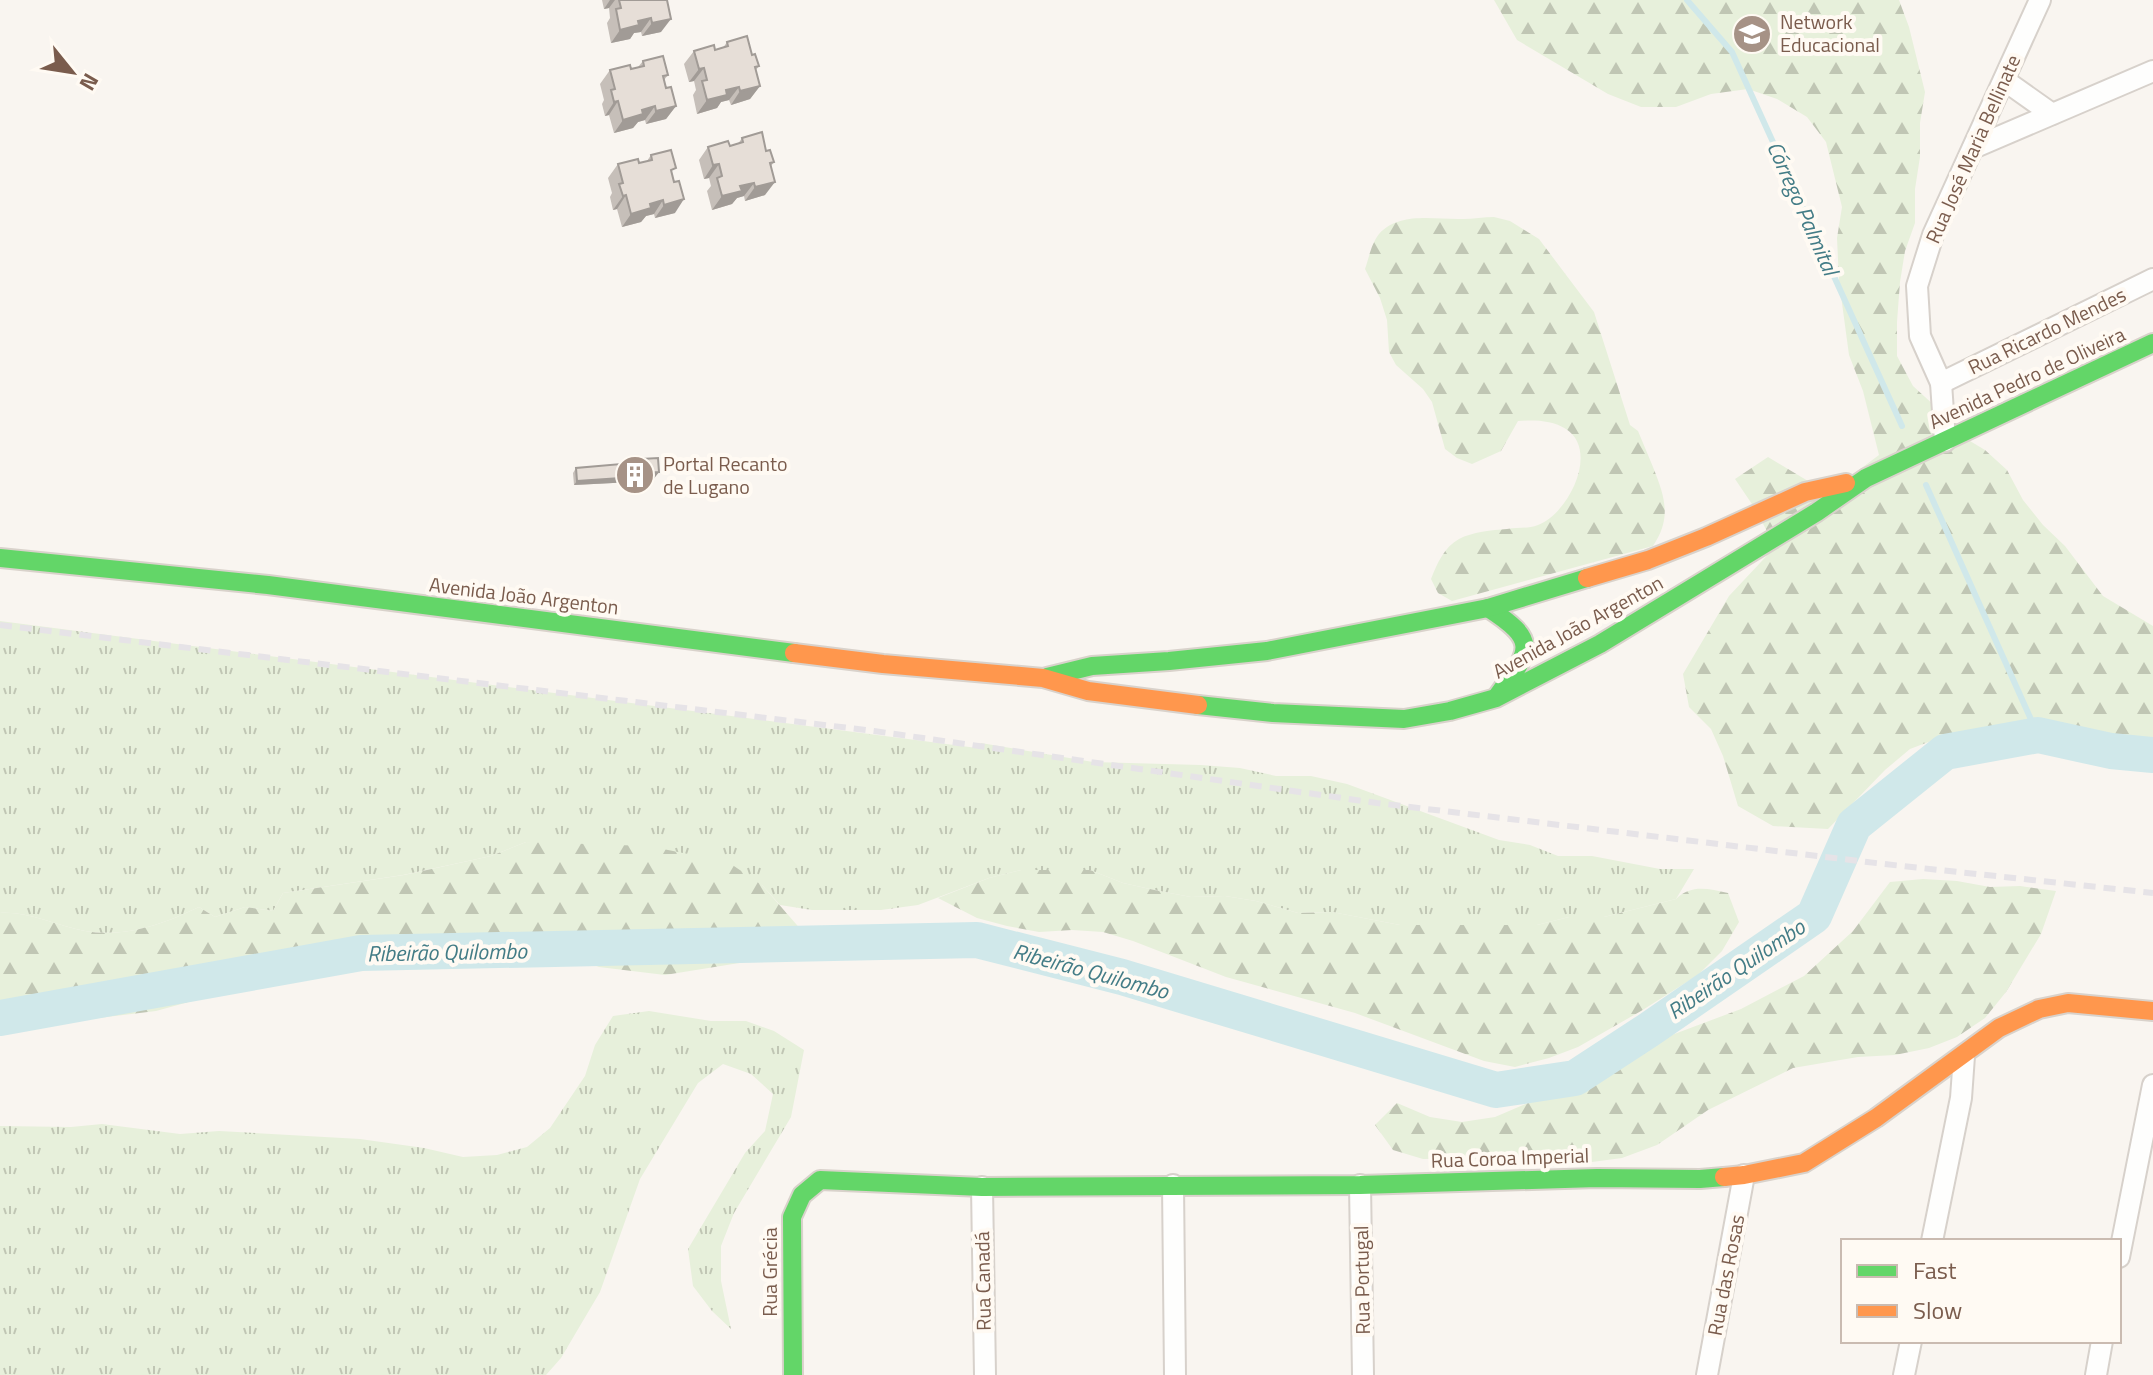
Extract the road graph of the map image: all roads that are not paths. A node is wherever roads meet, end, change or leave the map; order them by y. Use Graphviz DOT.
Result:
graph roads {
  1 [pos="2040,0"];
  2 [pos="2153,71"];
  3 [pos="2004,80"];
  4 [pos="2052,114"];
  5 [pos="1973,148"];
  6 [pos="2153,279"];
  7 [pos="2153,343"];
  8 [pos="1941,383"];
  9 [pos="1945,441"];
  10 [pos="1913,456"];
  11 [pos="1866,478"];
  12 [pos="0,558"];
  13 [pos="1488,608"];
  14 [pos="1043,678"];
  15 [pos="1496,698"];
  16 [pos="2153,1011"];
  17 [pos="1964,1056"];
  18 [pos="2153,1085"];
  19 [pos="1744,1175"];
  20 [pos="820,1180"];
  21 [pos="1173,1185"];
  22 [pos="1360,1185"];
  23 [pos="982,1187"];
  24 [pos="1932,1239"];
  25 [pos="2121,1247"];
  26 [pos="1911,1343"];
  27 [pos="2102,1343"];
  28 [pos="793,1375"];
  29 [pos="985,1375"];
  30 [pos="1175,1375"];
  31 [pos="1363,1375"];
  32 [pos="1707,1375"];
  33 [pos="1904,1375"];
  34 [pos="2096,1375"];
  1 -- 3 [label="street, Rua José Maria Bellinate"];
  2 -- 4 [label="street"];
  3 -- 4 [label="street"];
  3 -- 5 [label="street, Rua José Maria Bellinate"];
  4 -- 5 [label="street"];
  5 -- 8 [label="street, Rua José Maria Bellinate"];
  6 -- 8 [label="street, Rua Ricardo Mendes"];
  7 -- 9 [label="main road, Avenida Pedro de Oliveira"];
  8 -- 9 [label="street, Rua José Maria Bellinate"];
  9 -- 10 [label="main road, Avenida Pedro de Oliveira"];
  10 -- 11 [label="main road, Avenida João Argenton"];
  11 -- 13 [label="main road, Avenida João Argenton"];
  11 -- 15 [label="main road, Avenida João Argenton"];
  12 -- 14 [label="main road, Avenida João Argenton"];
  13 -- 14 [label="main road, Avenida João Argenton"];
  13 -- 15 [label="main road"];
  14 -- 15 [label="main road, Avenida João Argenton"];
  16 -- 17 [label="main road, Rua Coroa Imperial"];
  17 -- 19 [label="main road, Rua Coroa Imperial"];
  17 -- 24 [label="street"];
  18 -- 25 [label="street"];
  19 -- 22 [label="main road, Rua Coroa Imperial"];
  19 -- 32 [label="street, Rua das Rosas"];
  20 -- 23 [label="main road, Rua Coroa Imperial"];
  20 -- 28 [label="main road, Rua Grécia"];
  21 -- 22 [label="main road, Rua Coroa Imperial"];
  21 -- 23 [label="main road, Rua Coroa Imperial"];
  21 -- 30 [label="street"];
  22 -- 31 [label="street, Rua Portugal"];
  23 -- 29 [label="street, Rua Canadá"];
  26 -- 33 [label="street"];
  27 -- 34 [label="street"];
}
